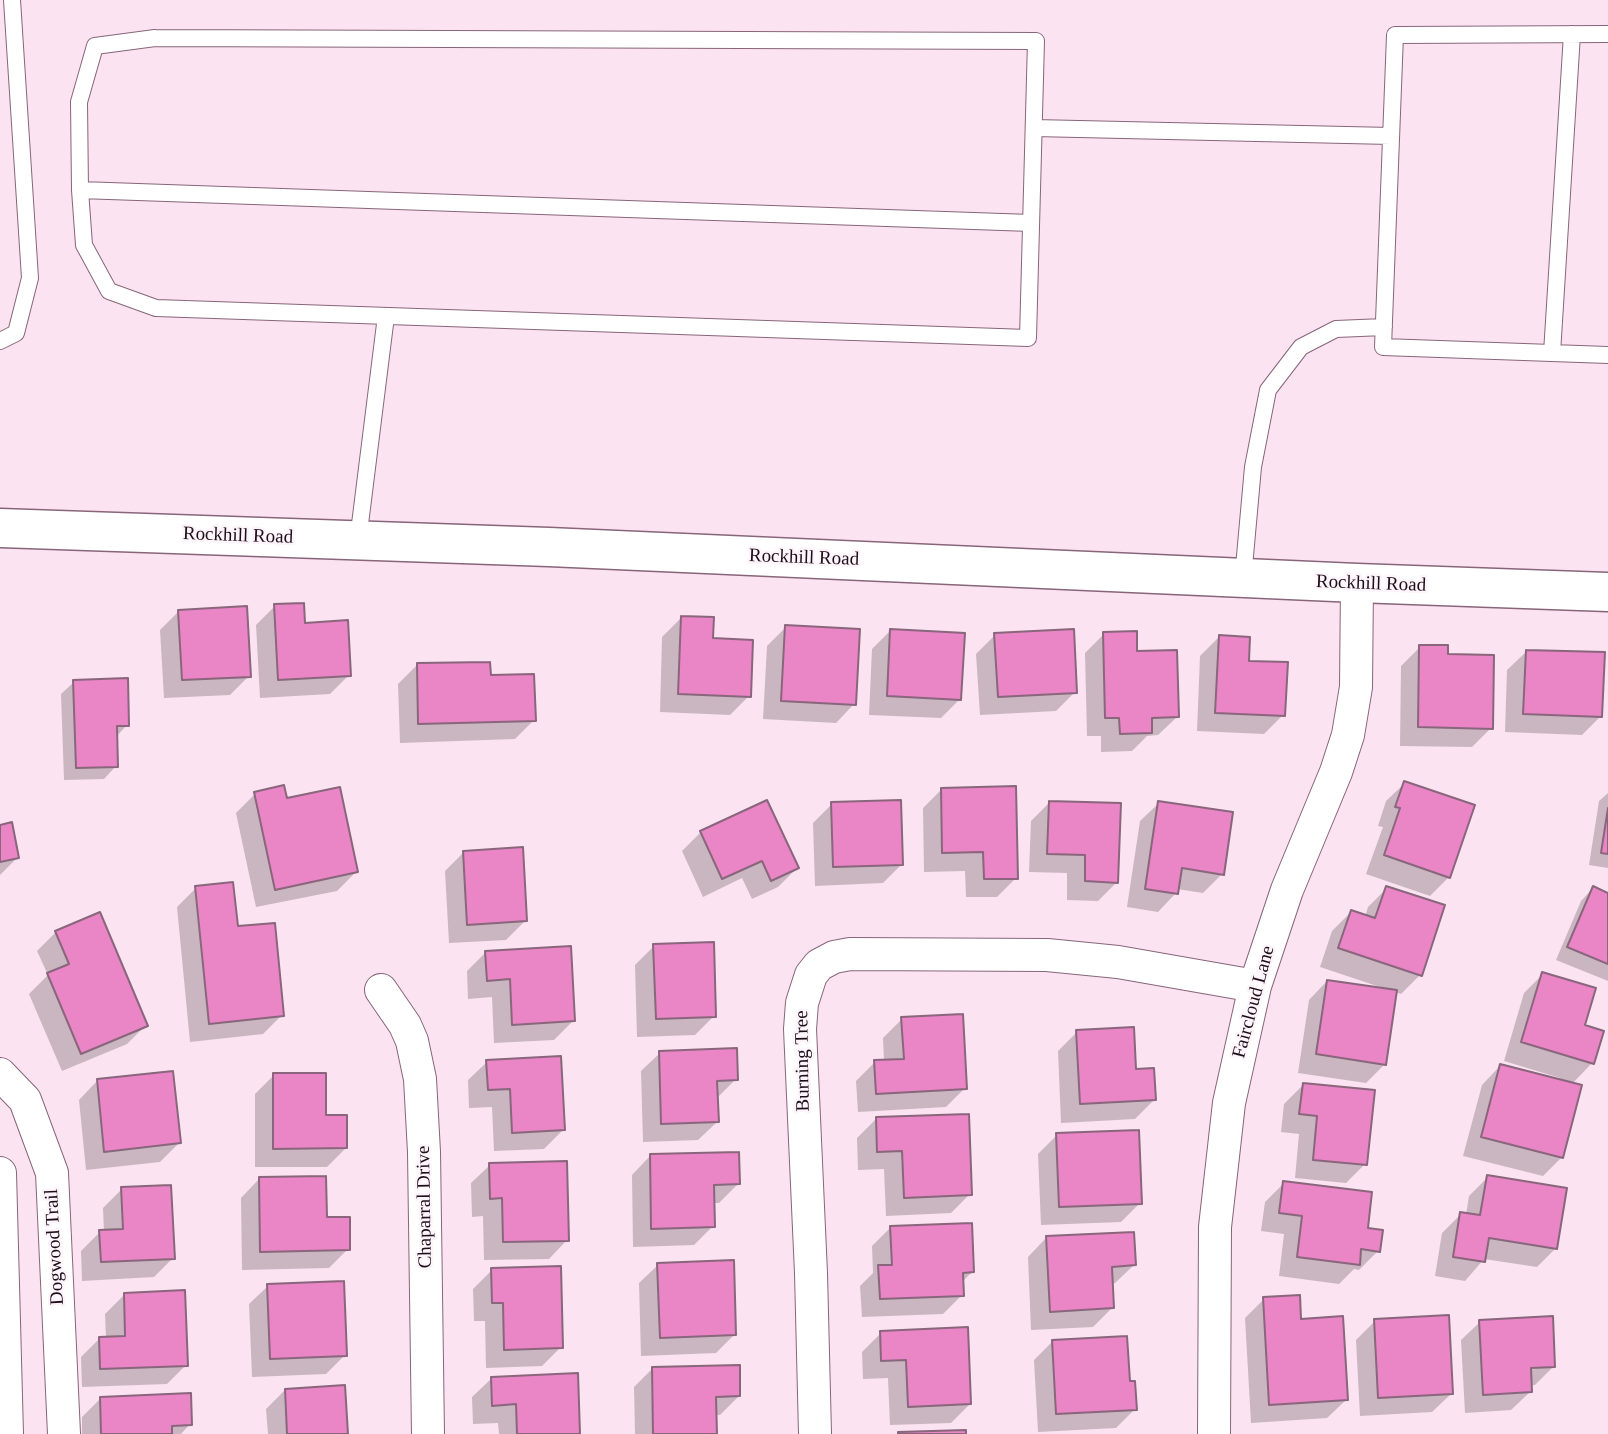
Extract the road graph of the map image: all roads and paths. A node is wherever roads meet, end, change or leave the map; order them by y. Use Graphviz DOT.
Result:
graph roads {
  1 [pos="12,0"];
  2 [pos="1572,34"];
  3 [pos="1608,34"];
  4 [pos="1034,128"];
  5 [pos="1391,136"];
  6 [pos="80,190"];
  7 [pos="1031,223"];
  8 [pos="386,316"];
  9 [pos="1384,327"];
  10 [pos="0,341"];
  11 [pos="1552,354"];
  12 [pos="1608,355"];
  13 [pos="0,528"];
  14 [pos="358,541"];
  15 [pos="1243,578"];
  16 [pos="1357,583"];
  17 [pos="1608,592"];
  18 [pos="1255,986"];
  19 [pos="381,990"];
  20 [pos="0,1074"];
  21 [pos="52,1173"];
  22 [pos="0,1174"];
  23 [pos="7,1434"];
  24 [pos="64,1434"];
  25 [pos="428,1434"];
  26 [pos="815,1434"];
  27 [pos="1214,1434"];
  1 -- 10 [label="lane"];
  2 -- 3 [label="lane"];
  2 -- 5 [label="lane"];
  2 -- 11 [label="lane"];
  4 -- 5 [label="lane"];
  4 -- 6 [label="lane"];
  4 -- 7 [label="lane"];
  5 -- 9 [label="lane"];
  6 -- 7 [label="lane"];
  6 -- 8 [label="lane"];
  7 -- 8 [label="lane"];
  8 -- 14 [label="lane"];
  9 -- 11 [label="lane"];
  9 -- 15 [label="lane"];
  11 -- 12 [label="lane"];
  13 -- 14 [label="street, Rockhill Road"];
  14 -- 15 [label="street, Rockhill Road"];
  15 -- 16 [label="street, Rockhill Road"];
  16 -- 17 [label="street, Rockhill Road"];
  16 -- 18 [label="street, Faircloud Lane"];
  18 -- 26 [label="street, Burning Tree"];
  18 -- 27 [label="street, Faircloud Lane"];
  19 -- 25 [label="street, Chaparral Drive"];
  20 -- 21 [label="street, Dogwood Trail"];
  21 -- 22 [label="street"];
  21 -- 24 [label="street, Dogwood Trail"];
  22 -- 23 [label="street"];
}
